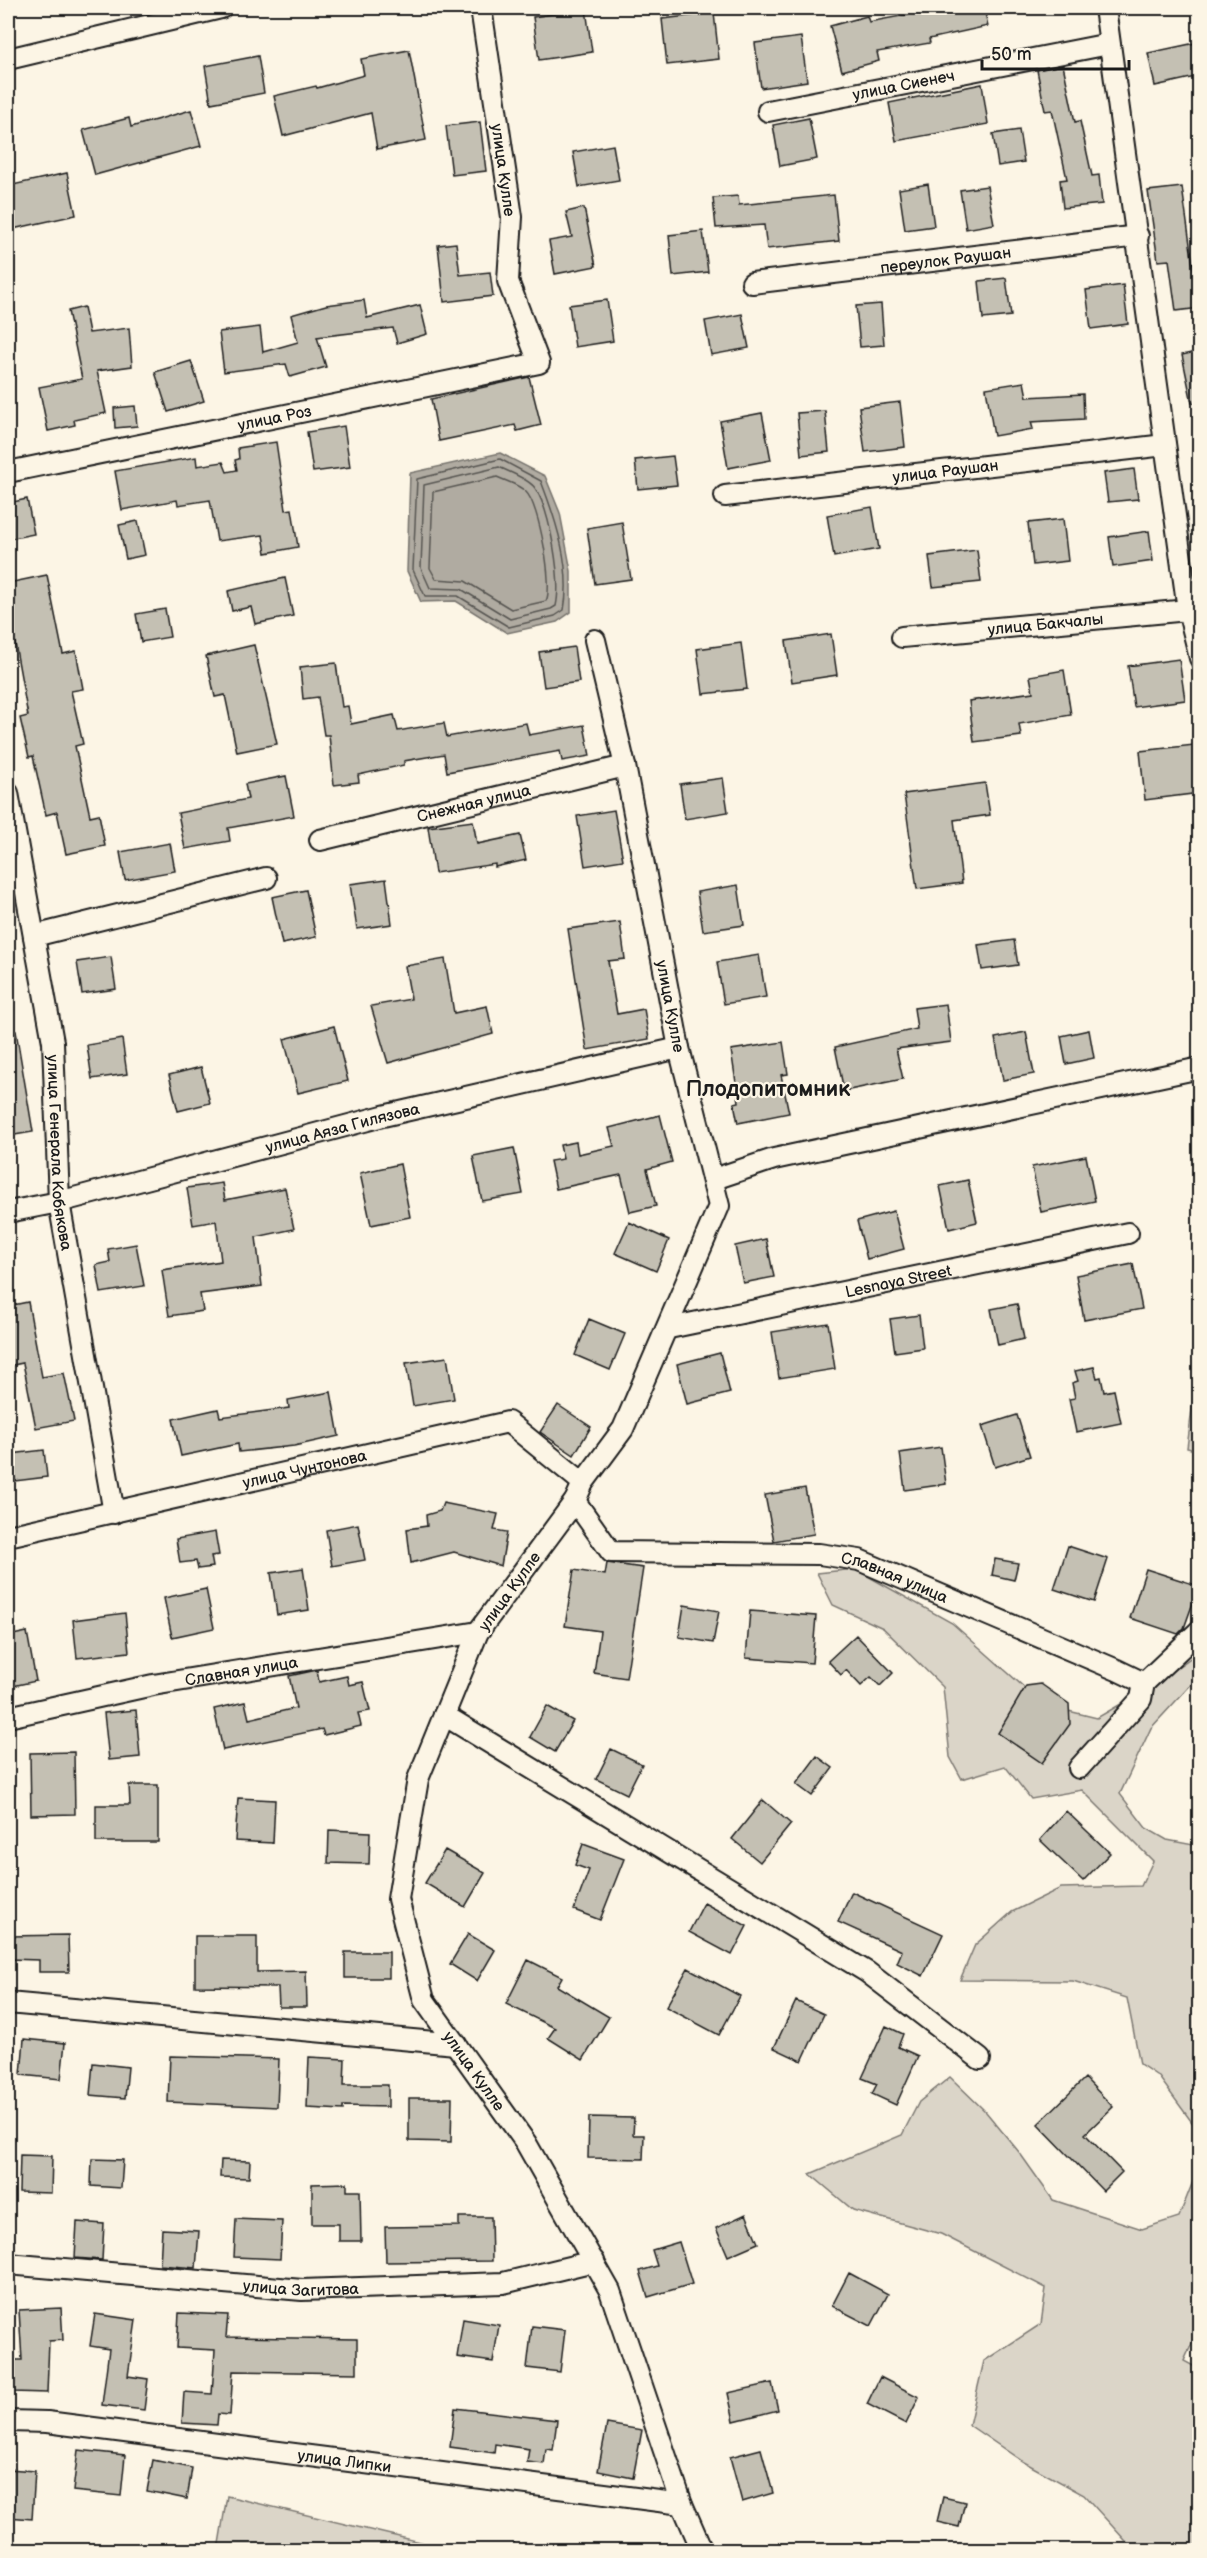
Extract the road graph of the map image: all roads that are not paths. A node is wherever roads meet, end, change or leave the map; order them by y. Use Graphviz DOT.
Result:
graph roads {
  1 [pos="221,8"];
  2 [pos="481,8"];
  3 [pos="1105,8"];
  4 [pos="1109,44"];
  5 [pos="8,59"];
  6 [pos="768,111"];
  7 [pos="1138,236"];
  8 [pos="752,283"];
  9 [pos="539,363"];
  10 [pos="1165,445"];
  11 [pos="8,472"];
  12 [pos="725,496"];
  13 [pos="1188,610"];
  14 [pos="902,636"];
  15 [pos="595,640"];
  16 [pos="1200,658"];
  17 [pos="625,766"];
  18 [pos="8,793"];
  19 [pos="320,840"];
  20 [pos="14,865"];
  21 [pos="266,878"];
  22 [pos="34,936"];
  23 [pos="680,1048"];
  24 [pos="1200,1068"];
  25 [pos="714,1179"];
  26 [pos="59,1202"];
  27 [pos="8,1212"];
  28 [pos="1128,1233"];
  29 [pos="669,1328"];
  30 [pos="579,1492"];
  31 [pos="114,1513"];
  32 [pos="8,1536"];
  33 [pos="1200,1630"];
  34 [pos="478,1632"];
  35 [pos="1144,1683"];
  36 [pos="444,1715"];
  37 [pos="8,1718"];
  38 [pos="1079,1768"];
  39 [pos="8,2003"];
  40 [pos="456,2044"];
  41 [pos="980,2059"];
  42 [pos="594,2261"];
  43 [pos="8,2264"];
  44 [pos="8,2421"];
  45 [pos="682,2504"];
  46 [pos="702,2550"];
  1 -- 5 [label="street"];
  2 -- 9 [label="street, улица Кулле"];
  3 -- 4 [label="street"];
  4 -- 6 [label="street, улица Сиенеч"];
  4 -- 7 [label="street"];
  7 -- 8 [label="street, переулок Раушан"];
  7 -- 10 [label="street"];
  9 -- 11 [label="street, улица Роз"];
  10 -- 12 [label="street, улица Раушан"];
  10 -- 13 [label="street"];
  13 -- 14 [label="street, улица Бакчалы"];
  13 -- 16 [label="street"];
  15 -- 17 [label="street, улица Кулле"];
  17 -- 19 [label="street, Снежная улица"];
  17 -- 23 [label="street, улица Кулле"];
  18 -- 20 [label="street, улица Генерала Кобякова"];
  20 -- 22 [label="street, улица Генерала Кобякова"];
  21 -- 22 [label="street"];
  22 -- 26 [label="street, улица Генерала Кобякова"];
  23 -- 25 [label="street, улица Кулле"];
  23 -- 26 [label="street, улица Аяза Гилязова"];
  24 -- 25 [label="street"];
  25 -- 29 [label="street, улица Кулле"];
  26 -- 27 [label="street, улица Аяза Гилязова"];
  26 -- 31 [label="street, улица Генерала Кобякова"];
  28 -- 29 [label="street, Lesnaya Street"];
  29 -- 30 [label="street, улица Кулле"];
  30 -- 31 [label="street, улица Чунтонова"];
  30 -- 34 [label="street, улица Кулле"];
  30 -- 35 [label="street, Славная улица"];
  31 -- 32 [label="street, улица Чунтонова"];
  33 -- 35 [label="street"];
  34 -- 36 [label="street, улица Кулле"];
  34 -- 37 [label="street, Славная улица"];
  35 -- 38 [label="street"];
  36 -- 40 [label="street, улица Кулле"];
  36 -- 41 [label="street"];
  39 -- 40 [label="street"];
  40 -- 42 [label="street, улица Кулле"];
  42 -- 43 [label="street, улица Загитова"];
  42 -- 45 [label="street, улица Кулле"];
  44 -- 45 [label="street, улица Липки"];
  45 -- 46 [label="street, улица Кулле"];
}
